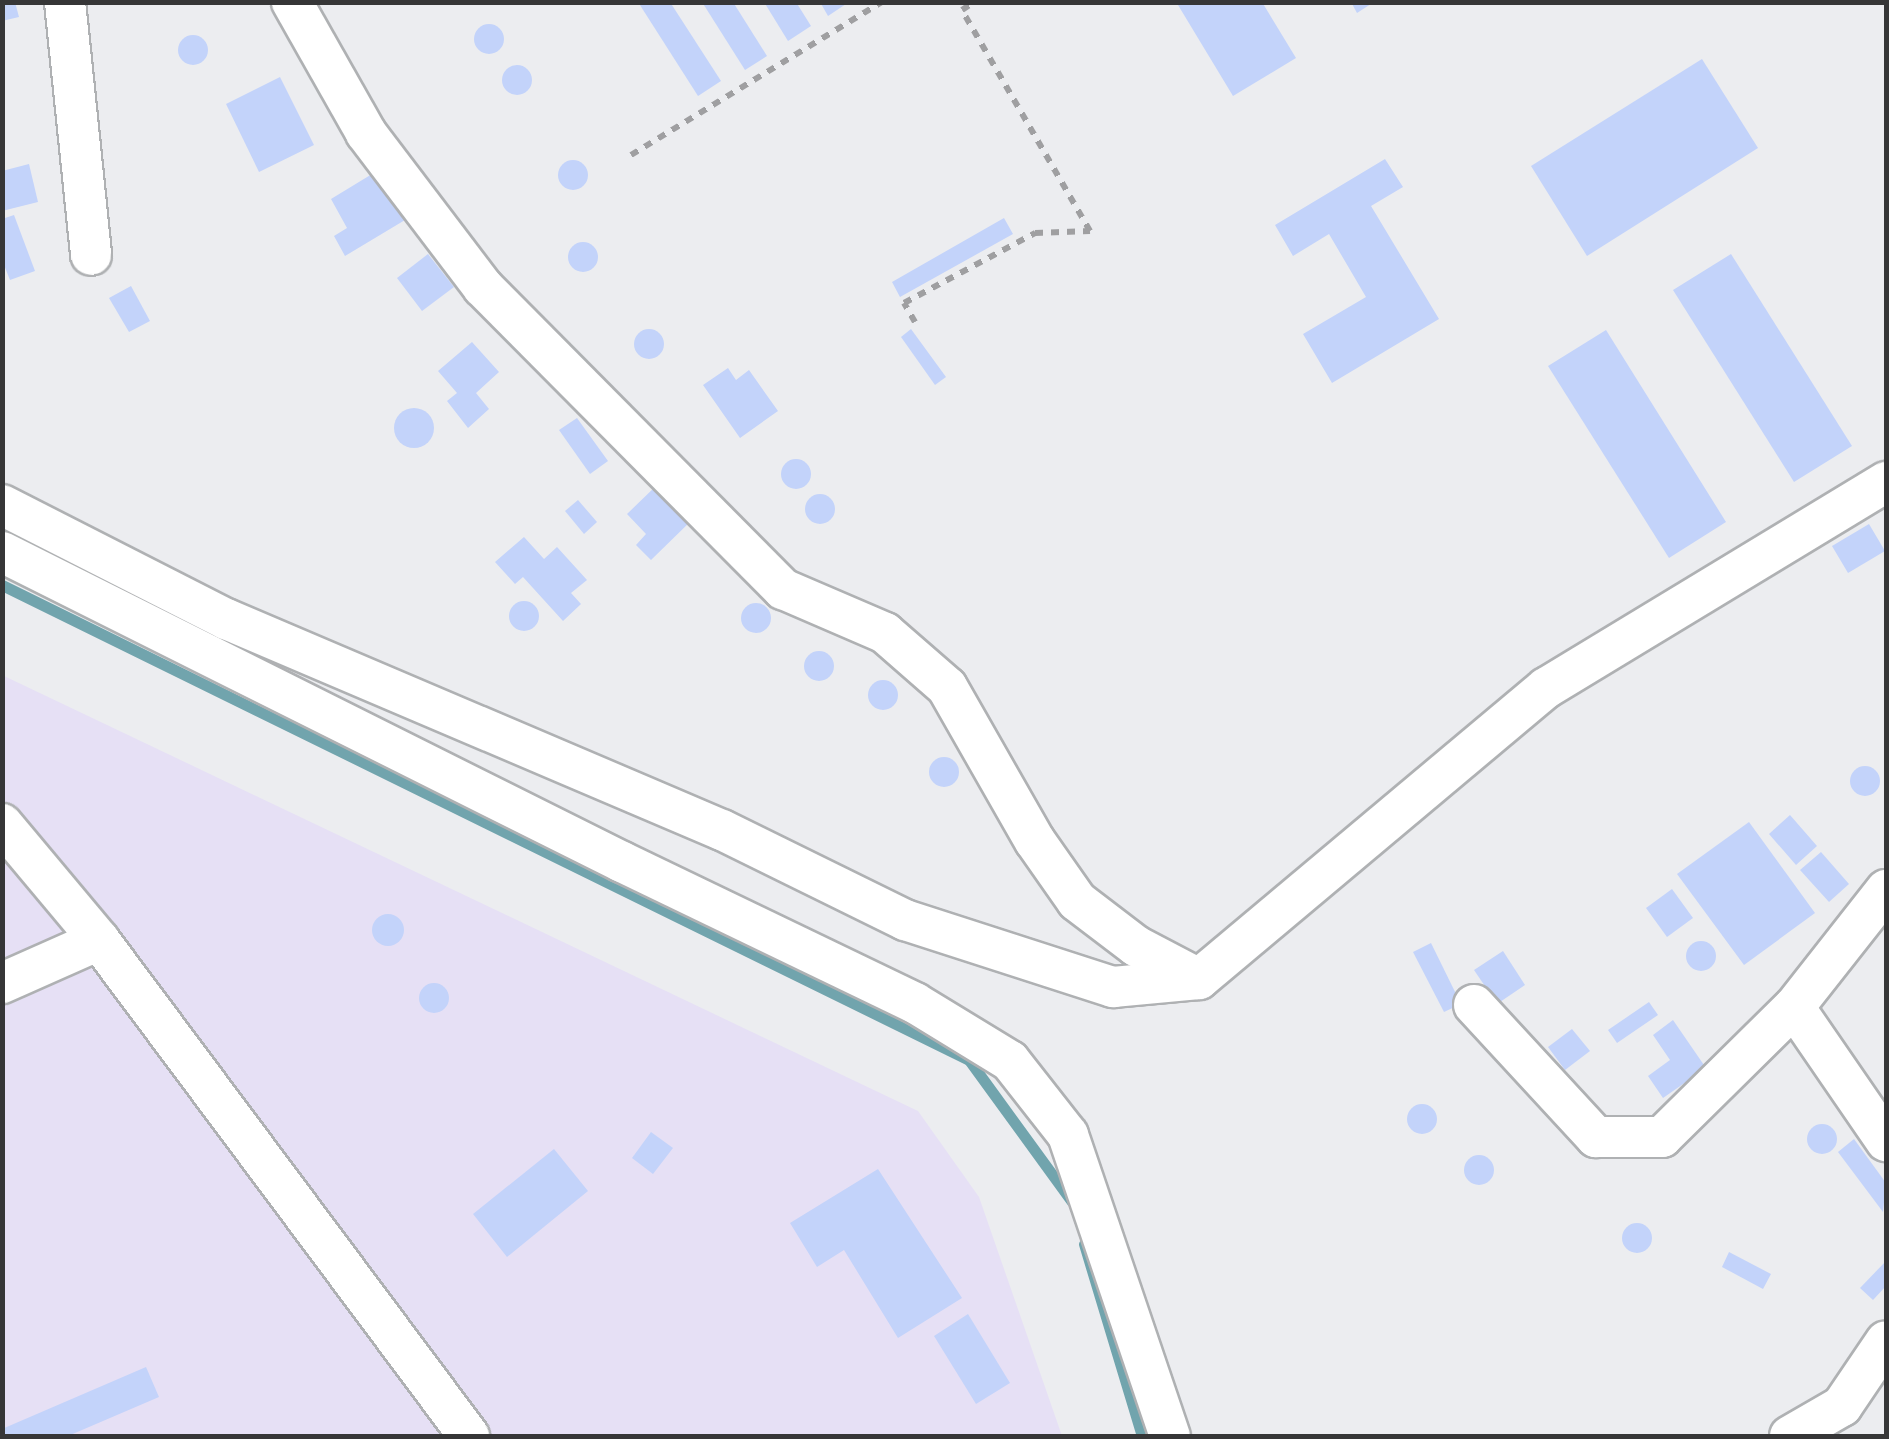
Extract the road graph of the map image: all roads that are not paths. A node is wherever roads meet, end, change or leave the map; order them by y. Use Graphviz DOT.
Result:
graph roads {
  1 [pos="64,2"];
  2 [pos="292,2"];
  3 [pos="91,254"];
  4 [pos="1886,482"];
  5 [pos="2,505"];
  6 [pos="2,552"];
  7 [pos="2,824"];
  8 [pos="1886,890"];
  9 [pos="98,940"];
  10 [pos="1199,979"];
  11 [pos="2,983"];
  12 [pos="1474,1005"];
  13 [pos="1794,1007"];
  14 [pos="1886,1141"];
  15 [pos="1886,1341"];
  16 [pos="469,1436"];
  17 [pos="1170,1436"];
  18 [pos="1790,1436"];
  1 -- 3 [label="street"];
  2 -- 10 [label="street"];
  4 -- 10 [label="street"];
  5 -- 10 [label="street"];
  6 -- 17 [label="street"];
  7 -- 9 [label="street"];
  8 -- 13 [label="street"];
  9 -- 11 [label="street"];
  9 -- 16 [label="street"];
  12 -- 13 [label="street"];
  13 -- 14 [label="street"];
  15 -- 18 [label="street"];
}
